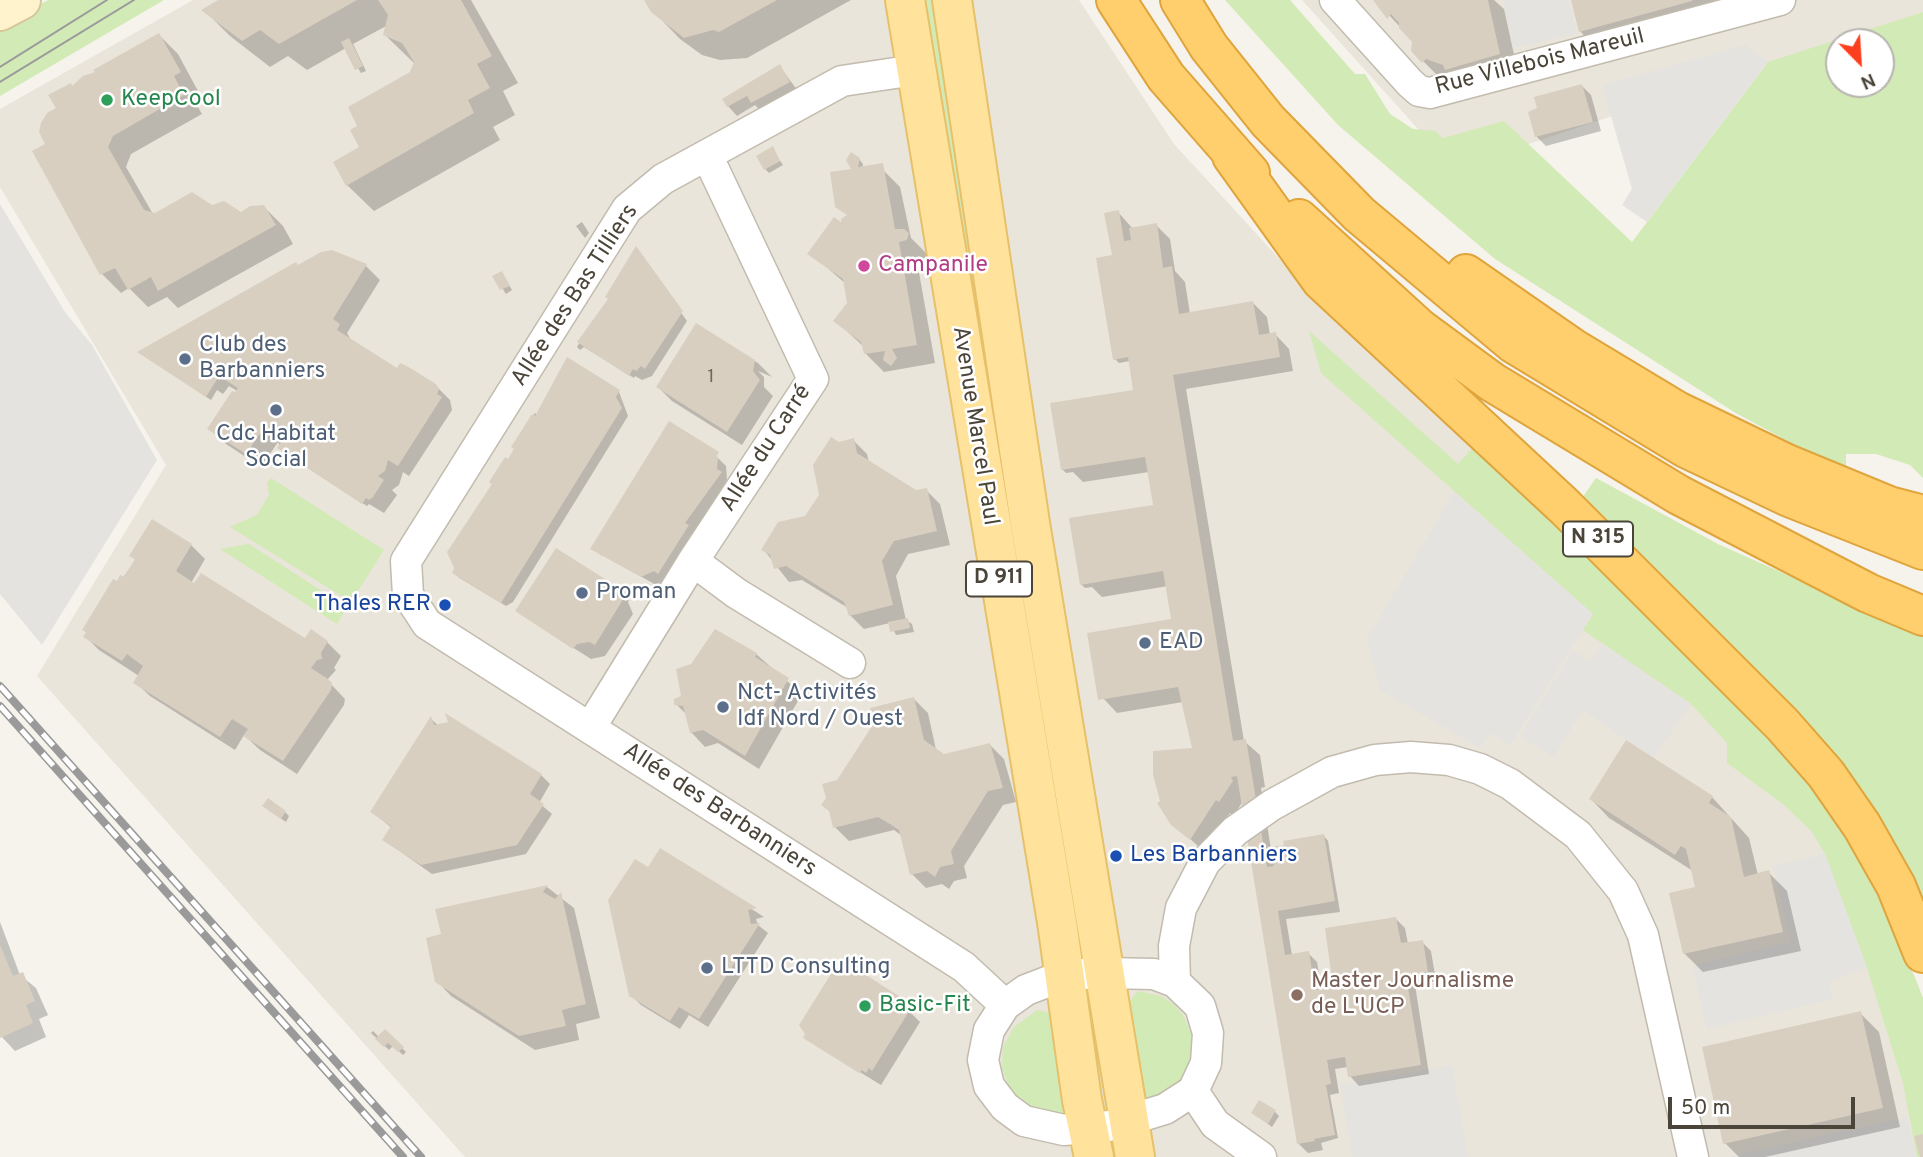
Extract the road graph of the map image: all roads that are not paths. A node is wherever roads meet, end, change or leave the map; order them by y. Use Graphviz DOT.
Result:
graph roads {
  1 [pos="21,0"];
  2 [pos="905,0"];
  3 [pos="952,0"];
  4 [pos="1116,0"];
  5 [pos="1180,0"];
  6 [pos="1190,0"];
  7 [pos="1335,0"];
  8 [pos="1780,0"];
  9 [pos="0,11"];
  10 [pos="915,70"];
  11 [pos="707,155"];
  12 [pos="1232,156"];
  13 [pos="1923,515"];
  14 [pos="1923,550"];
  15 [pos="693,561"];
  16 [pos="1923,616"];
  17 [pos="426,624"];
  18 [pos="850,663"];
  19 [pos="590,728"];
  20 [pos="1923,953"];
  21 [pos="1105,973"];
  22 [pos="1065,975"];
  23 [pos="1175,982"];
  24 [pos="1005,1005"];
  25 [pos="1193,1091"];
  26 [pos="1132,1139"];
  27 [pos="1091,1143"];
  28 [pos="1261,1157"];
  29 [pos="1693,1157"];
  1 -- 9 [label="main road"];
  2 -- 10 [label="main road, Avenue Marcel Paul / D 911"];
  3 -- 21 [label="main road, Avenue Marcel Paul / D 911"];
  4 -- 12 [label="highway, N 315"];
  5 -- 14 [label="highway"];
  6 -- 13 [label="highway"];
  7 -- 8 [label="street, Rue Villebois Mareuil"];
  10 -- 11 [label="street, Allée des Bas Tilliers"];
  10 -- 22 [label="main road, Avenue Marcel Paul / D 911"];
  11 -- 15 [label="street, Allée du Carré"];
  11 -- 17 [label="street, Allée des Bas Tilliers"];
  12 -- 16 [label="highway, N 315"];
  12 -- 20 [label="highway, N 315"];
  15 -- 18 [label="street"];
  15 -- 19 [label="street, Allée du Carré"];
  17 -- 19 [label="street, Allée des Barbanniers"];
  19 -- 24 [label="street, Allée des Barbanniers"];
  21 -- 22 [label="street"];
  21 -- 23 [label="street"];
  21 -- 26 [label="main road, Avenue Marcel Paul / D 911"];
  22 -- 24 [label="street"];
  22 -- 27 [label="main road, Avenue Marcel Paul / D 911"];
  23 -- 25 [label="street"];
  23 -- 29 [label="street"];
  24 -- 27 [label="street"];
  25 -- 26 [label="street"];
  25 -- 28 [label="street"];
  26 -- 27 [label="street"];
}
